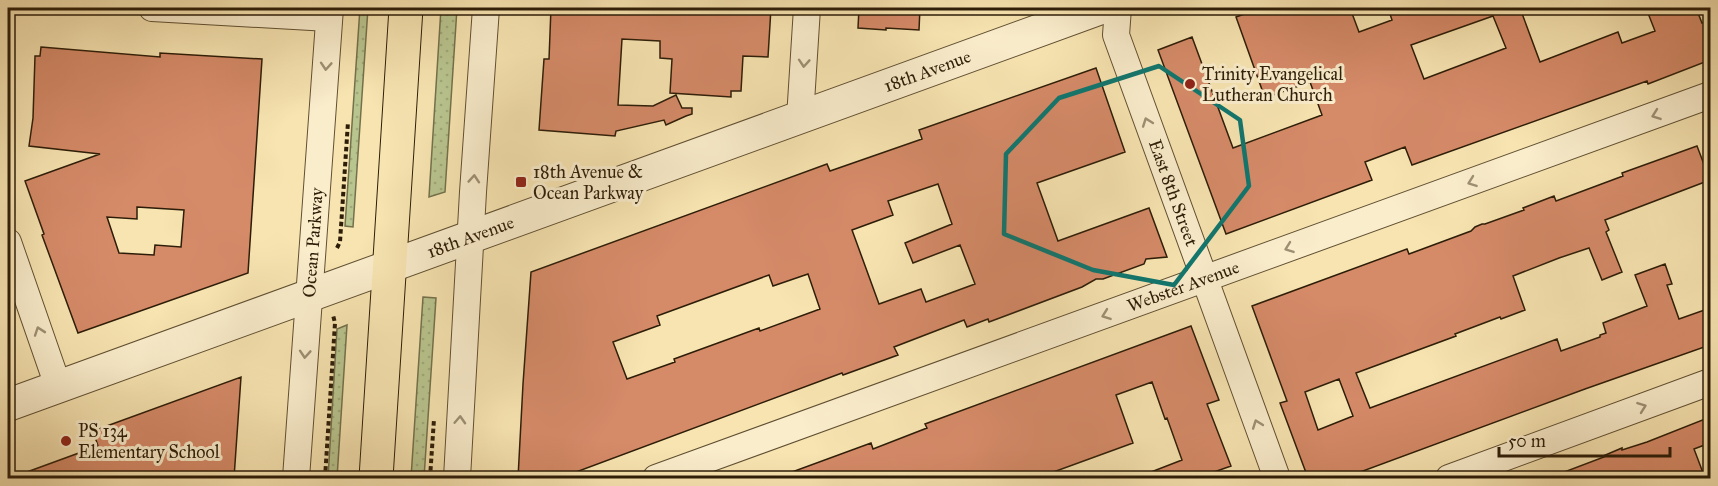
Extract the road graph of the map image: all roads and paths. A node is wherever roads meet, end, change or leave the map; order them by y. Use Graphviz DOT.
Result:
graph roads {
  1 [pos="152,8"];
  2 [pos="406,8"];
  3 [pos="486,8"];
  4 [pos="807,8"];
  5 [pos="1101,8"];
  6 [pos="1118,8"];
  7 [pos="330,13"];
  8 [pos="1710,95"];
  9 [pos="800,118"];
  10 [pos="470,237"];
  11 [pos="8,242"];
  12 [pos="390,267"];
  13 [pos="1204,279"];
  14 [pos="320,304"];
  15 [pos="1710,382"];
  16 [pos="58,386"];
  17 [pos="8,405"];
  18 [pos="296,478"];
  19 [pos="325,478"];
  20 [pos="376,478"];
  21 [pos="457,478"];
  22 [pos="656,478"];
  23 [pos="1277,478"];
  24 [pos="1449,478"];
  1 -- 7 [label="street"];
  2 -- 12 [label="main road"];
  10 -- 3 [label="street, one-way"];
  4 -- 9 [label="street, one-way"];
  5 -- 9 [label="street, 18th Avenue"];
  13 -- 6 [label="street, East 8th Street, one-way"];
  7 -- 14 [label="street, Ocean Parkway, one-way"];
  8 -- 13 [label="street, Webster Avenue, one-way"];
  9 -- 10 [label="street, 18th Avenue"];
  10 -- 12 [label="street, 18th Avenue"];
  21 -- 10 [label="street, one-way"];
  16 -- 11 [label="street, one-way"];
  12 -- 14 [label="street, 18th Avenue"];
  12 -- 20 [label="main road"];
  13 -- 22 [label="street, Webster Avenue, one-way"];
  23 -- 13 [label="street, East 8th Street, one-way"];
  14 -- 16 [label="street, 18th Avenue"];
  14 -- 18 [label="street, Ocean Parkway, one-way"];
  14 -- 19 [label="path"];
  24 -- 15 [label="street, one-way"];
  16 -- 17 [label="street, 18th Avenue"];
}
